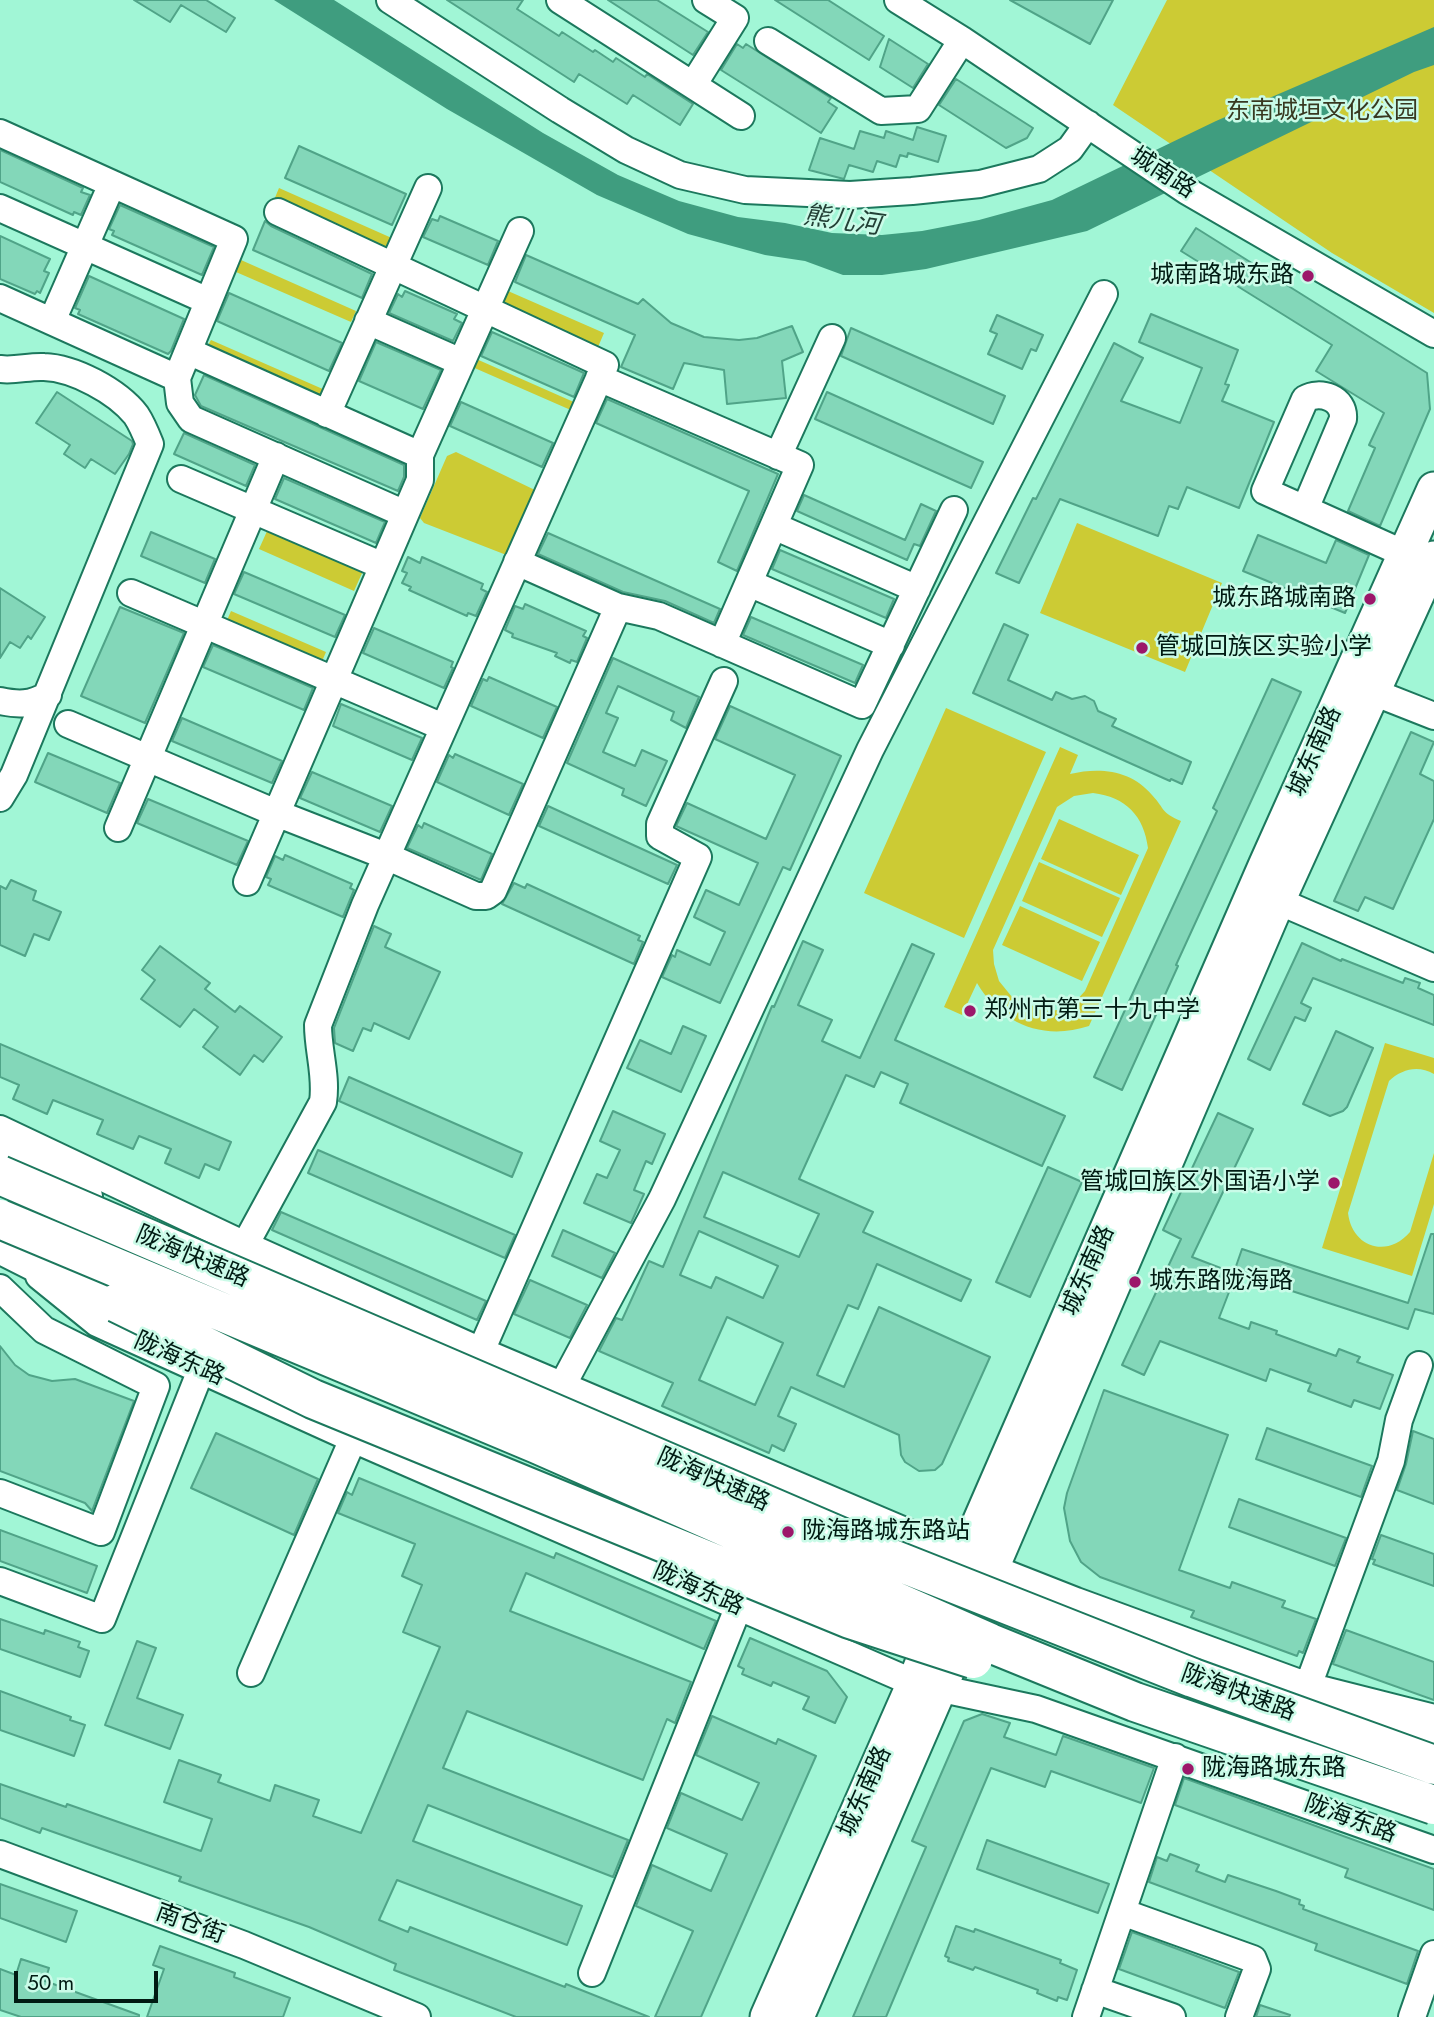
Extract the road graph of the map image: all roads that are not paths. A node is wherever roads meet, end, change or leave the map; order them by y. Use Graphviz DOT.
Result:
graph roads {
  1 [pos="390,0"];
  2 [pos="561,0"];
  3 [pos="706,0"];
  4 [pos="898,0"];
  5 [pos="962,40"];
  6 [pos="768,41"];
  7 [pos="693,85"];
  8 [pos="741,116"];
  9 [pos="1094,128"];
  10 [pos="0,133"];
  11 [pos="112,184"];
  12 [pos="428,188"];
  13 [pos="0,208"];
  14 [pos="278,212"];
  15 [pos="520,231"];
  16 [pos="85,246"];
  17 [pos="393,266"];
  18 [pos="1104,294"];
  19 [pos="0,298"];
  20 [pos="208,301"];
  21 [pos="485,309"];
  22 [pos="51,321"];
  23 [pos="368,321"];
  24 [pos="1434,334"];
  25 [pos="832,338"];
  26 [pos="188,351"];
  27 [pos="461,362"];
  28 [pos="0,369"];
  29 [pos="177,378"];
  30 [pos="599,378"];
  31 [pos="327,414"];
  32 [pos="420,455"];
  33 [pos="276,456"];
  34 [pos="778,456"];
  35 [pos="181,479"];
  36 [pos="1434,489"];
  37 [pos="1305,509"];
  38 [pos="253,510"];
  39 [pos="954,510"];
  40 [pos="405,514"];
  41 [pos="774,526"];
  42 [pos="1420,556"];
  43 [pos="517,562"];
  44 [pos="383,566"];
  45 [pos="749,583"];
  46 [pos="917,589"];
  47 [pos="131,593"];
  48 [pos="618,607"];
  49 [pos="203,624"];
  50 [pos="722,644"];
  51 [pos="891,645"];
  52 [pos="333,680"];
  53 [pos="724,681"];
  54 [pos="1373,692"];
  55 [pos="48,695"];
  56 [pos="0,701"];
  57 [pos="1434,716"];
  58 [pos="68,724"];
  59 [pos="443,727"];
  60 [pos="148,758"];
  61 [pos="0,798"];
  62 [pos="276,813"];
  63 [pos="118,828"];
  64 [pos="386,856"];
  65 [pos="247,882"];
  66 [pos="1278,901"];
  67 [pos="1434,968"];
  68 [pos="0,1129"];
  69 [pos="0,1148"];
  70 [pos="0,1175"];
  71 [pos="2,1236"];
  72 [pos="245,1245"];
  73 [pos="166,1247"];
  74 [pos="0,1289"];
  75 [pos="481,1351"];
  76 [pos="1419,1365"];
  77 [pos="201,1370"];
  78 [pos="562,1386"];
  79 [pos="353,1439"];
  80 [pos="0,1493"];
  81 [pos="979,1562"];
  82 [pos="0,1581"];
  83 [pos="738,1608"];
  84 [pos="251,1674"];
  85 [pos="927,1685"];
  86 [pos="1308,1686"];
  87 [pos="1266,1705"];
  88 [pos="1434,1718"];
  89 [pos="1434,1739"];
  90 [pos="1278,1750"];
  91 [pos="1175,1757"];
  92 [pos="1434,1765"];
  93 [pos="1434,1805"];
  94 [pos="1434,1850"];
  95 [pos="0,1854"];
  96 [pos="1122,1912"];
  97 [pos="1434,1954"];
  98 [pos="592,1973"];
  99 [pos="1095,1990"];
  100 [pos="416,2017"];
  101 [pos="767,2017"];
  102 [pos="797,2017"];
  103 [pos="1086,2017"];
  104 [pos="1172,2017"];
  105 [pos="1240,2017"];
  106 [pos="1412,2017"];
  1 -- 9 [label="street"];
  2 -- 7 [label="street"];
  3 -- 7 [label="street"];
  4 -- 5 [label="street, 城南路"];
  5 -- 6 [label="street"];
  5 -- 9 [label="street, 城南路"];
  7 -- 8 [label="street"];
  9 -- 24 [label="street, 城南路"];
  10 -- 11 [label="street"];
  11 -- 16 [label="street"];
  11 -- 20 [label="street"];
  12 -- 17 [label="street"];
  13 -- 16 [label="street"];
  14 -- 17 [label="street"];
  15 -- 21 [label="street"];
  16 -- 20 [label="street"];
  16 -- 22 [label="street"];
  17 -- 21 [label="street"];
  17 -- 23 [label="street"];
  18 -- 78 [label="street"];
  19 -- 22 [label="street"];
  20 -- 26 [label="street"];
  21 -- 27 [label="street"];
  21 -- 30 [label="street"];
  22 -- 29 [label="street"];
  23 -- 27 [label="street"];
  23 -- 31 [label="street"];
  25 -- 34 [label="street"];
  26 -- 29 [label="street"];
  26 -- 31 [label="street"];
  27 -- 32 [label="street"];
  28 -- 55 [label="street"];
  29 -- 33 [label="street"];
  30 -- 34 [label="street"];
  30 -- 43 [label="street"];
  31 -- 32 [label="street"];
  32 -- 40 [label="street"];
  33 -- 38 [label="street"];
  33 -- 40 [label="street"];
  34 -- 41 [label="street"];
  35 -- 38 [label="street"];
  36 -- 42 [label="main road, 城东南路"];
  37 -- 42 [label="street"];
  38 -- 44 [label="street"];
  38 -- 49 [label="street"];
  39 -- 46 [label="street"];
  40 -- 44 [label="street"];
  41 -- 45 [label="street"];
  41 -- 46 [label="street"];
  42 -- 54 [label="main road, 城东南路"];
  42 -- 81 [label="main road, 城东南路"];
  43 -- 48 [label="street"];
  43 -- 59 [label="street"];
  44 -- 52 [label="street"];
  45 -- 50 [label="street"];
  45 -- 51 [label="street"];
  46 -- 51 [label="street"];
  47 -- 49 [label="street"];
  48 -- 50 [label="street"];
  48 -- 64 [label="street"];
  49 -- 52 [label="street"];
  49 -- 60 [label="street"];
  50 -- 51 [label="street"];
  52 -- 59 [label="street"];
  52 -- 62 [label="street"];
  53 -- 75 [label="street"];
  54 -- 57 [label="street"];
  54 -- 66 [label="main road, 城东南路"];
  55 -- 56 [label="street"];
  55 -- 61 [label="street"];
  58 -- 60 [label="street"];
  59 -- 64 [label="street"];
  60 -- 62 [label="street"];
  60 -- 63 [label="street"];
  62 -- 64 [label="street"];
  62 -- 65 [label="street"];
  64 -- 72 [label="street"];
  66 -- 67 [label="street"];
  66 -- 81 [label="main road, 城东南路"];
  68 -- 72 [label="street"];
  69 -- 73 [label="highway, bridge"];
  70 -- 73 [label="highway, 陇海快速路, bridge"];
  71 -- 77 [label="street, 陇海东路"];
  71 -- 90 [label="highway, 陇海快速路, bridge"];
  71 -- 90 [label="highway, bridge"];
  72 -- 75 [label="street"];
  73 -- 87 [label="highway, 陇海快速路, bridge"];
  74 -- 80 [label="street"];
  75 -- 78 [label="street"];
  76 -- 86 [label="street"];
  77 -- 79 [label="street, 陇海东路"];
  77 -- 82 [label="street"];
  78 -- 81 [label="street"];
  79 -- 83 [label="street, 陇海东路"];
  79 -- 84 [label="street"];
  81 -- 85 [label="main road, 城东南路"];
  81 -- 86 [label="street"];
  83 -- 85 [label="street, 陇海东路"];
  83 -- 98 [label="street"];
  85 -- 91 [label="street, 陇海东路"];
  85 -- 101 [label="main road, 城东南路"];
  85 -- 102 [label="main road, 城东南路"];
  86 -- 88 [label="street"];
  87 -- 89 [label="highway, bridge"];
  87 -- 92 [label="highway, 陇海快速路, bridge"];
  90 -- 93 [label="highway, 陇海快速路, bridge"];
  91 -- 94 [label="street, 陇海东路"];
  91 -- 96 [label="street"];
  95 -- 100 [label="street, 南仓街"];
  96 -- 99 [label="street"];
  96 -- 105 [label="street"];
  97 -- 106 [label="street"];
  99 -- 103 [label="street"];
  99 -- 104 [label="street"];
}
